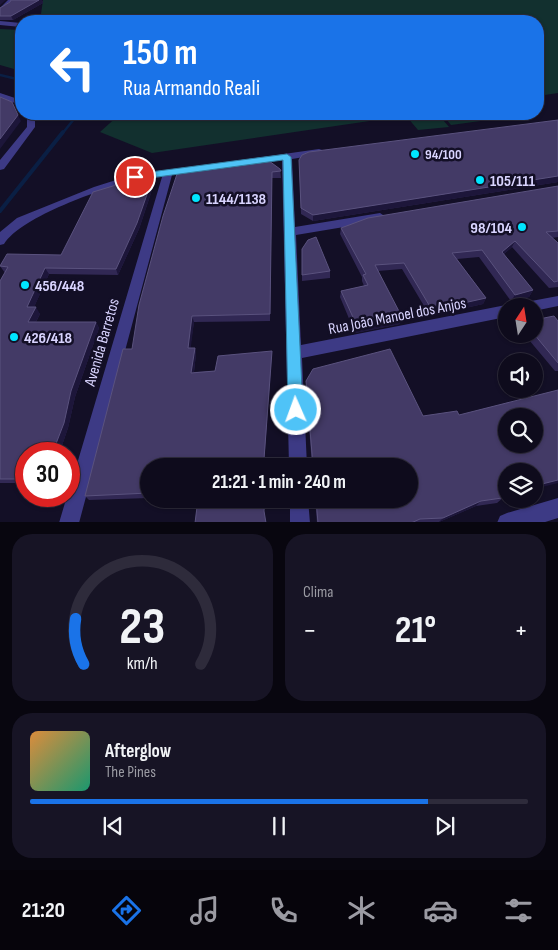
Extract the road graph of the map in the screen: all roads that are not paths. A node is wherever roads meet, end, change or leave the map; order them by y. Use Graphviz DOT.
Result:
graph roads {
  1 [pos="10,0"];
  2 [pos="0,10"];
  3 [pos="0,24"];
  4 [pos="15,25"];
  5 [pos="0,95"];
  6 [pos="15,101"];
  7 [pos="31,120"];
  8 [pos="326,152"];
  9 [pos="287,157"];
  10 [pos="0,167"];
  11 [pos="168,172"];
  12 [pos="395,215"];
  13 [pos="289,232"];
  14 [pos="1,237"];
  15 [pos="558,301"];
  16 [pos="543,304"];
  17 [pos="498,313"];
  18 [pos="294,353"];
  19 [pos="298,458"];
  20 [pos="299,508"];
  21 [pos="558,508"];
  22 [pos="69,522"];
  23 [pos="300,522"];
  24 [pos="507,522"];
  1 -- 2 [label="street"];
  3 -- 4 [label="street"];
  5 -- 6 [label="street"];
  7 -- 10 [label="street"];
  8 -- 9 [label="street"];
  9 -- 11 [label="street"];
  9 -- 13 [label="street"];
  11 -- 14 [label="street"];
  11 -- 22 [label="street, Avenida Barretos"];
  12 -- 13 [label="street"];
  13 -- 18 [label="street"];
  15 -- 16 [label="street"];
  17 -- 18 [label="street, Rua João Manoel dos Anjos"];
  18 -- 19 [label="street"];
  20 -- 23 [label="street"];
  21 -- 24 [label="street"];
}
